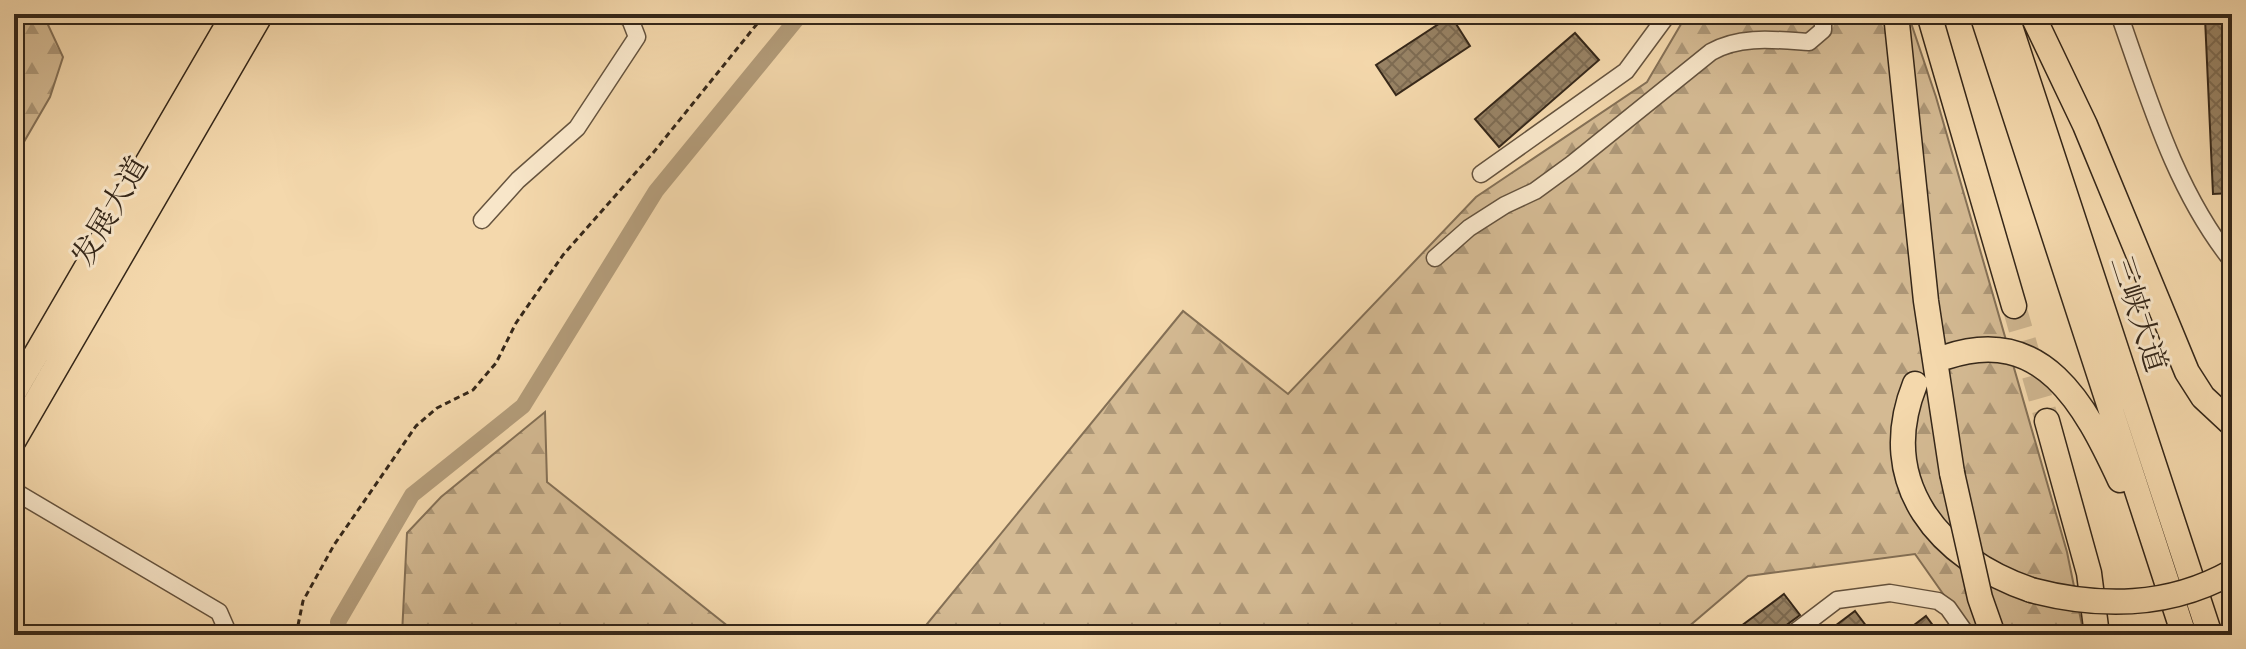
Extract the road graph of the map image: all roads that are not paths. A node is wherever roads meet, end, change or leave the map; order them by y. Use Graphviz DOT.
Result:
graph roads {
  1 [pos="234,14"];
  2 [pos="261,14"];
  3 [pos="621,14"];
  4 [pos="1668,14"];
  5 [pos="1823,14"];
  6 [pos="1896,14"];
  7 [pos="1929,14"];
  8 [pos="1982,14"];
  9 [pos="2006,14"];
  10 [pos="2032,14"];
  11 [pos="2119,14"];
  12 [pos="1481,174"];
  13 [pos="482,220"];
  14 [pos="1435,258"];
  15 [pos="2232,261"];
  16 [pos="2014,306"];
  17 [pos="1946,357"];
  18 [pos="1915,384"];
  19 [pos="14,392"];
  20 [pos="2047,421"];
  21 [pos="2232,424"];
  22 [pos="14,440"];
  23 [pos="14,491"];
  24 [pos="2232,572"];
  25 [pos="2183,632"];
  26 [pos="229,635"];
  27 [pos="1791,635"];
  28 [pos="1967,635"];
  29 [pos="1993,635"];
  30 [pos="2097,635"];
  31 [pos="2210,635"];
  1 -- 19 [label="highway, 发展大道"];
  2 -- 22 [label="highway, 发展大道"];
  3 -- 13 [label="street"];
  4 -- 12 [label="street"];
  5 -- 14 [label="street"];
  6 -- 29 [label="highway, bridge"];
  7 -- 16 [label="highway"];
  8 -- 25 [label="highway, 三峡大道"];
  9 -- 31 [label="highway, 三峡大道"];
  10 -- 21 [label="highway"];
  11 -- 15 [label="street"];
  17 -- 25 [label="highway"];
  18 -- 24 [label="highway, bridge"];
  20 -- 30 [label="highway"];
  23 -- 26 [label="street"];
  27 -- 28 [label="street"];
}
